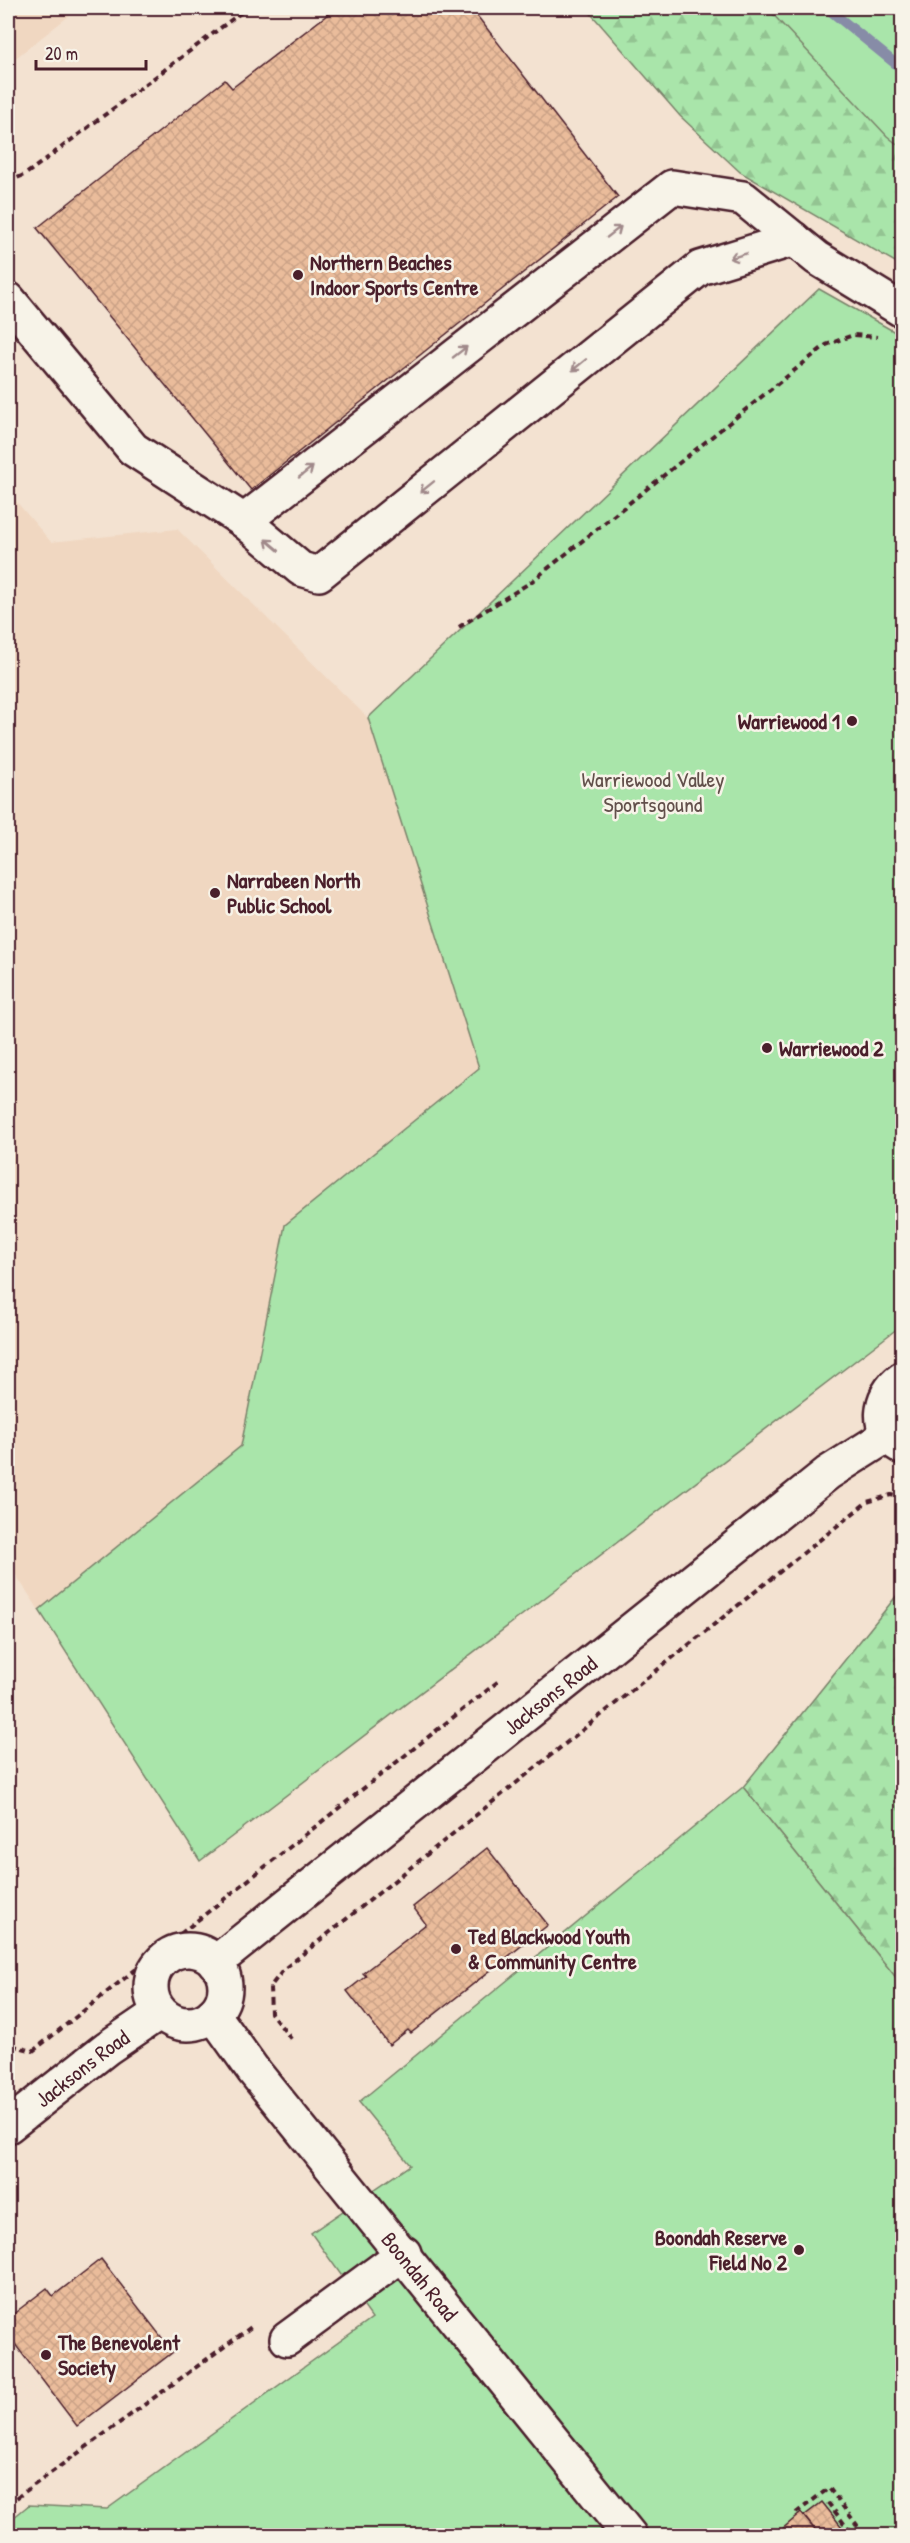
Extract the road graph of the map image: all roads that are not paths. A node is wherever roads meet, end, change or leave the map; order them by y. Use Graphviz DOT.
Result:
graph roads {
  1 [pos="794,239"];
  2 [pos="8,299"];
  3 [pos="903,310"];
  4 [pos="244,521"];
  5 [pos="903,1379"];
  6 [pos="895,1441"];
  7 [pos="215,1963"];
  8 [pos="160,2012"];
  9 [pos="213,2014"];
  10 [pos="9,2122"];
  11 [pos="404,2253"];
  12 [pos="287,2339"];
  13 [pos="630,2535"];
  1 -- 3 [label="street"];
  1 -- 4 [label="street, one-way"];
  4 -- 1 [label="street, one-way"];
  2 -- 4 [label="street"];
  5 -- 6 [label="street"];
  6 -- 7 [label="street, Jacksons Road"];
  7 -- 8 [label="street"];
  7 -- 9 [label="street"];
  8 -- 9 [label="street"];
  8 -- 10 [label="street, Jacksons Road"];
  9 -- 11 [label="street, Boondah Road"];
  11 -- 12 [label="street"];
  11 -- 13 [label="street, Boondah Road"];
}
